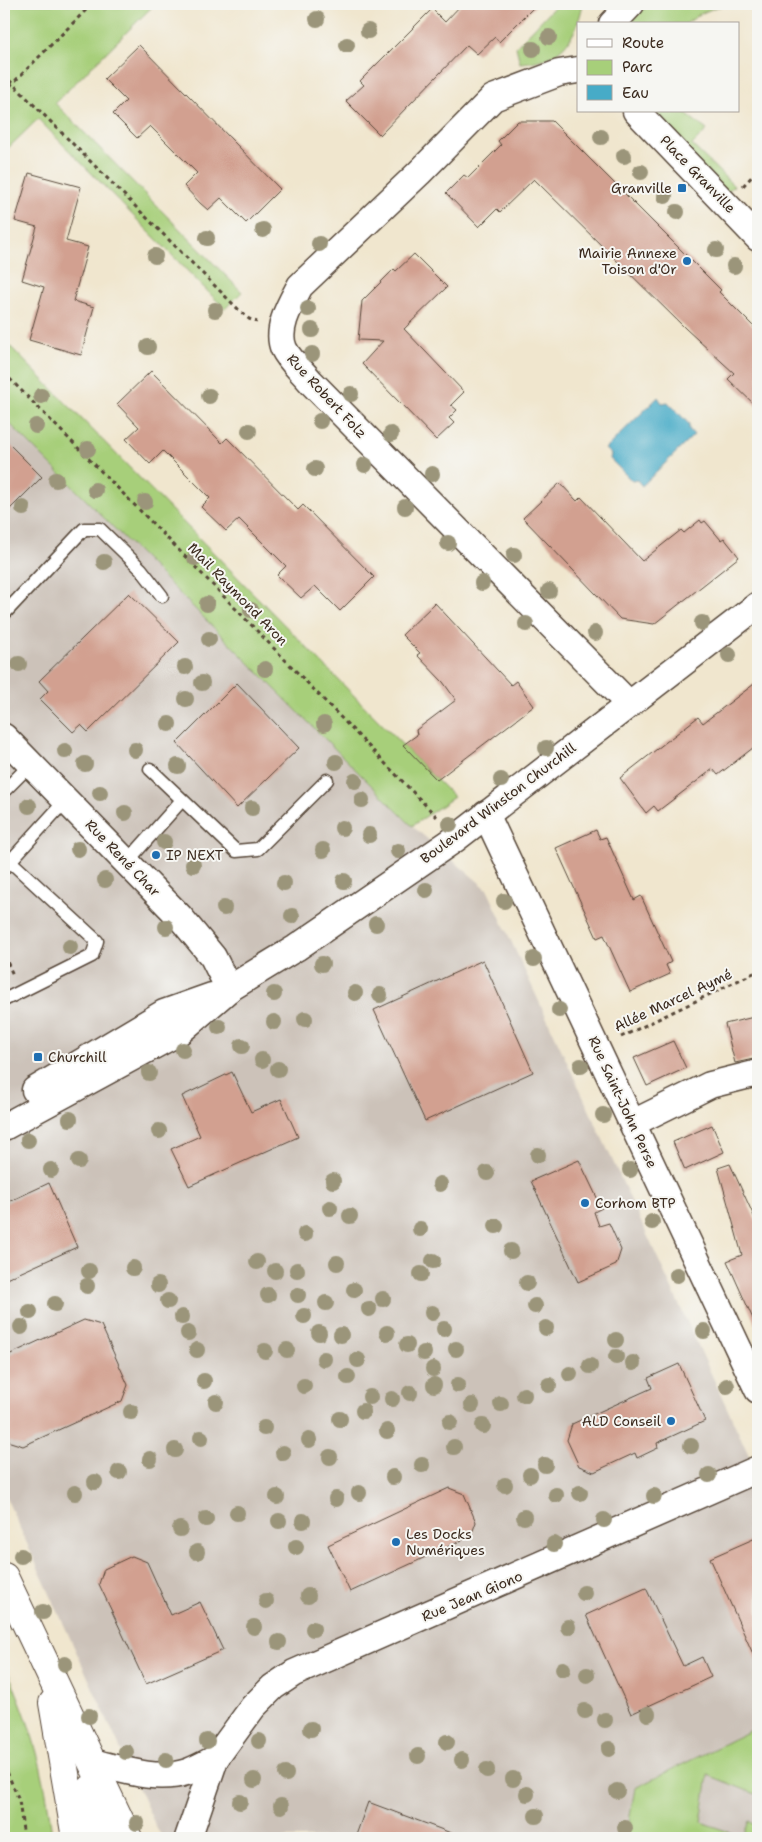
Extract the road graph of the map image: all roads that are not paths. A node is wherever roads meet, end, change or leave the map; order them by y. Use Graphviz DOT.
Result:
graph roads {
  1 [pos="631,4"];
  2 [pos="614,22"];
  3 [pos="577,70"];
  4 [pos="637,112"];
  5 [pos="758,238"];
  6 [pos="162,596"];
  7 [pos="758,605"];
  8 [pos="4,614"];
  9 [pos="629,704"];
  10 [pos="4,737"];
  11 [pos="31,764"];
  12 [pos="150,769"];
  13 [pos="327,780"];
  14 [pos="4,791"];
  15 [pos="66,800"];
  16 [pos="182,800"];
  17 [pos="486,814"];
  18 [pos="127,862"];
  19 [pos="7,864"];
  20 [pos="229,989"];
  21 [pos="4,1000"];
  22 [pos="758,1073"];
  23 [pos="4,1106"];
  24 [pos="633,1123"];
  25 [pos="4,1127"];
  26 [pos="758,1390"];
  27 [pos="758,1469"];
  28 [pos="4,1577"];
  29 [pos="48,1672"];
  30 [pos="74,1725"];
  31 [pos="215,1759"];
  32 [pos="92,1762"];
  33 [pos="76,1838"];
  34 [pos="104,1838"];
  35 [pos="128,1838"];
  36 [pos="188,1838"];
  1 -- 2 [label="street"];
  3 -- 9 [label="street, Rue Robert Folz"];
  4 -- 5 [label="street, Place Granville"];
  6 -- 8 [label="lane"];
  7 -- 9 [label="street, Boulevard Winston Churchill"];
  9 -- 17 [label="street, Boulevard Winston Churchill"];
  10 -- 11 [label="street, Rue René Char"];
  11 -- 14 [label="lane"];
  11 -- 15 [label="street, Rue René Char"];
  12 -- 16 [label="lane"];
  13 -- 16 [label="lane"];
  15 -- 18 [label="street, Rue René Char"];
  15 -- 19 [label="lane"];
  16 -- 18 [label="lane"];
  17 -- 20 [label="street, Boulevard Winston Churchill"];
  17 -- 24 [label="street, Rue Saint-John Perse"];
  18 -- 20 [label="street, Rue René Char"];
  19 -- 21 [label="lane"];
  20 -- 23 [label="street, Boulevard Winston Churchill"];
  20 -- 25 [label="street, Boulevard Winston Churchill"];
  22 -- 24 [label="street"];
  24 -- 26 [label="street, Rue Saint-John Perse"];
  27 -- 31 [label="street, Rue Jean Giono"];
  28 -- 29 [label="street"];
  29 -- 30 [label="street"];
  29 -- 33 [label="street"];
  30 -- 32 [label="street"];
  30 -- 34 [label="street"];
  31 -- 32 [label="street, Rue Jean Giono"];
  31 -- 36 [label="street, Rue Jean Giono"];
  32 -- 35 [label="street"];
}
